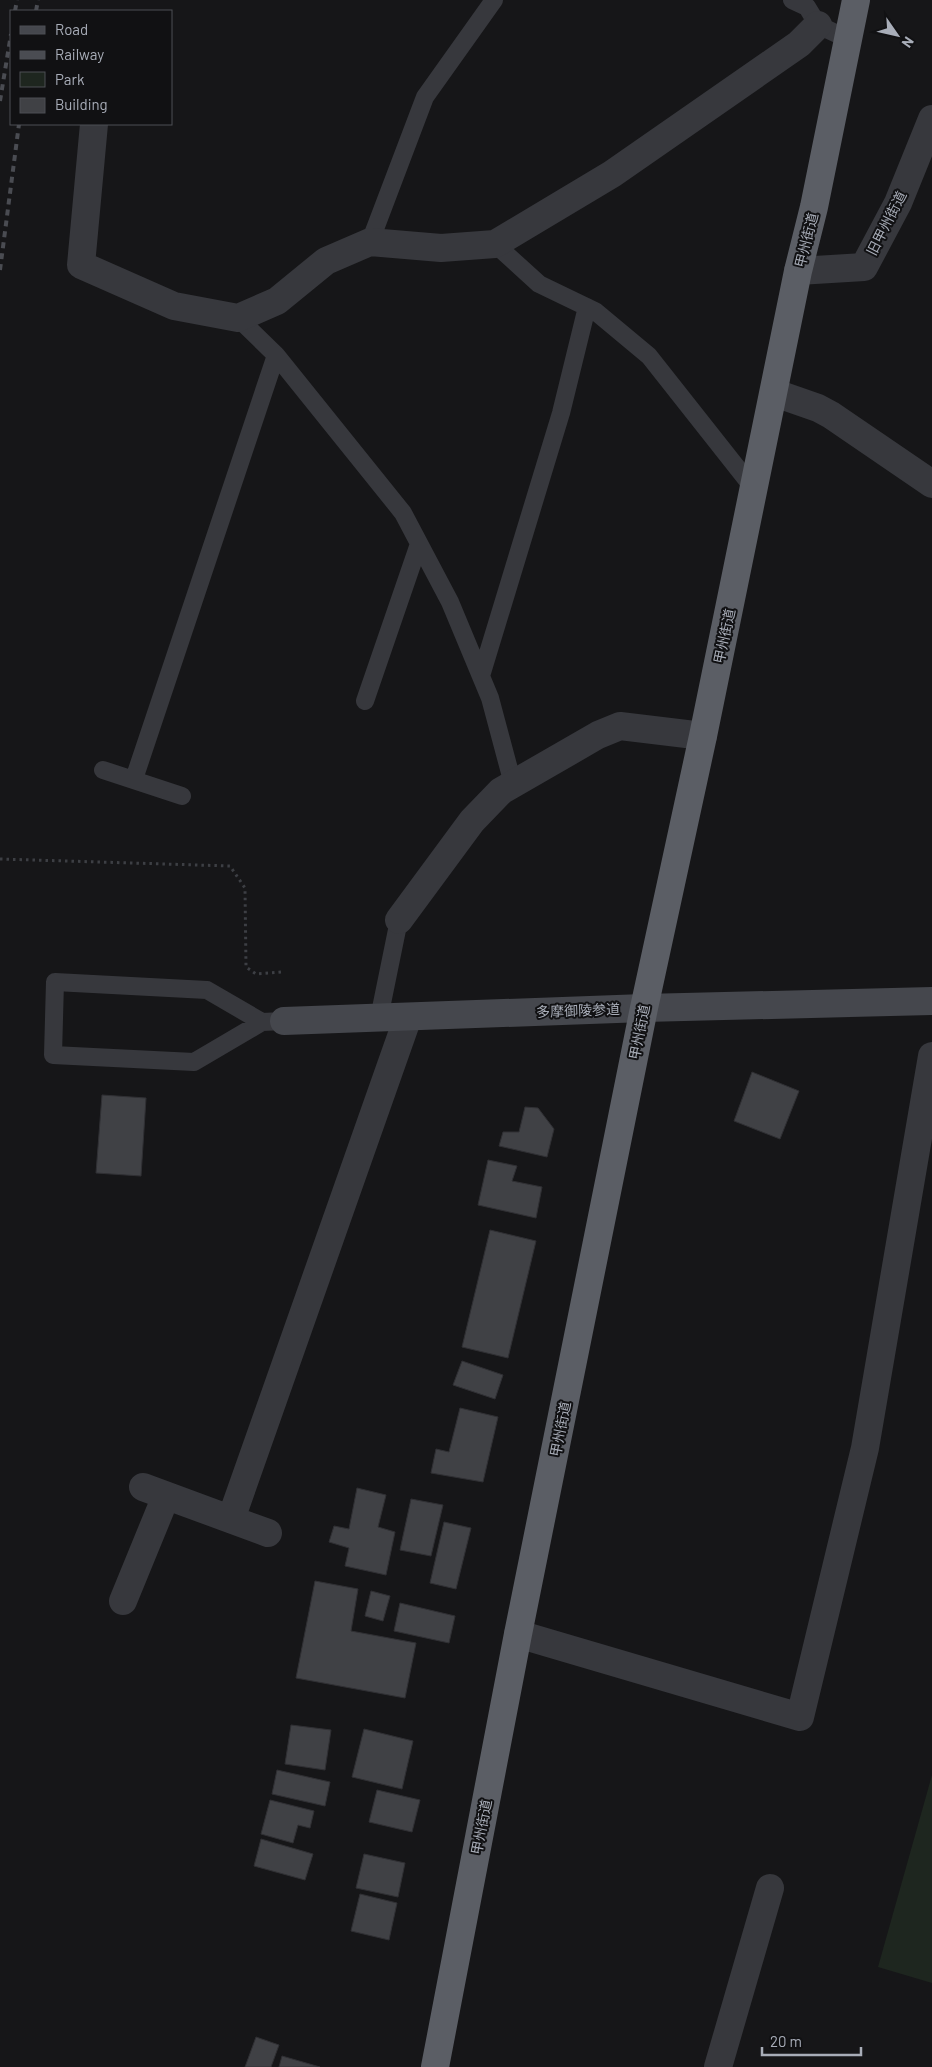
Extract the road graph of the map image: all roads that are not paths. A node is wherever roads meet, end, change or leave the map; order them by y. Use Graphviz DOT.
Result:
graph roads {
  1 [pos="494,0"];
  2 [pos="792,0"];
  3 [pos="856,0"];
  4 [pos="818,25"];
  5 [pos="848,40"];
  6 [pos="932,119"];
  7 [pos="94,125"];
  8 [pos="370,242"];
  9 [pos="495,244"];
  10 [pos="798,271"];
  11 [pos="587,307"];
  12 [pos="238,318"];
  13 [pos="276,355"];
  14 [pos="775,393"];
  15 [pos="932,484"];
  16 [pos="754,489"];
  17 [pos="419,544"];
  18 [pos="481,676"];
  19 [pos="366,701"];
  20 [pos="703,736"];
  21 [pos="103,770"];
  22 [pos="134,780"];
  23 [pos="513,784"];
  24 [pos="182,796"];
  25 [pos="398,920"];
  26 [pos="932,1001"];
  27 [pos="644,1008"];
  28 [pos="408,1017"];
  29 [pos="379,1018"];
  30 [pos="273,1022"];
  31 [pos="932,1056"];
  32 [pos="231,1519"];
  33 [pos="268,1533"];
  34 [pos="123,1601"];
  35 [pos="518,1634"];
  36 [pos="770,1888"];
  37 [pos="435,2067"];
  38 [pos="718,2067"];
  1 -- 8 [label="lane"];
  2 -- 4 [label="lane"];
  3 -- 5 [label="highway, 甲州街道"];
  4 -- 5 [label="lane"];
  4 -- 9 [label="street"];
  5 -- 10 [label="highway, 甲州街道"];
  6 -- 10 [label="street, 旧甲州街道"];
  7 -- 12 [label="street"];
  8 -- 9 [label="street"];
  8 -- 12 [label="street"];
  9 -- 11 [label="lane"];
  10 -- 14 [label="highway, 甲州街道"];
  11 -- 16 [label="lane"];
  11 -- 18 [label="lane"];
  12 -- 13 [label="lane"];
  13 -- 17 [label="lane"];
  13 -- 22 [label="lane"];
  14 -- 15 [label="street"];
  14 -- 16 [label="highway, 甲州街道"];
  16 -- 20 [label="highway, 甲州街道"];
  17 -- 18 [label="lane"];
  17 -- 19 [label="lane"];
  18 -- 23 [label="lane"];
  20 -- 23 [label="street"];
  20 -- 27 [label="highway, 甲州街道"];
  21 -- 22 [label="lane"];
  22 -- 24 [label="lane"];
  23 -- 25 [label="street"];
  25 -- 29 [label="lane"];
  26 -- 27 [label="main road, 多摩御陵参道"];
  27 -- 28 [label="main road, 多摩御陵参道"];
  27 -- 35 [label="highway, 甲州街道"];
  28 -- 29 [label="main road, 多摩御陵参道"];
  28 -- 32 [label="street"];
  29 -- 30 [label="main road, 多摩御陵参道"];
  30 -- 30 [label="lane"];
  31 -- 35 [label="street"];
  32 -- 33 [label="street"];
  32 -- 34 [label="street"];
  35 -- 37 [label="highway, 甲州街道"];
  36 -- 38 [label="street"];
}
